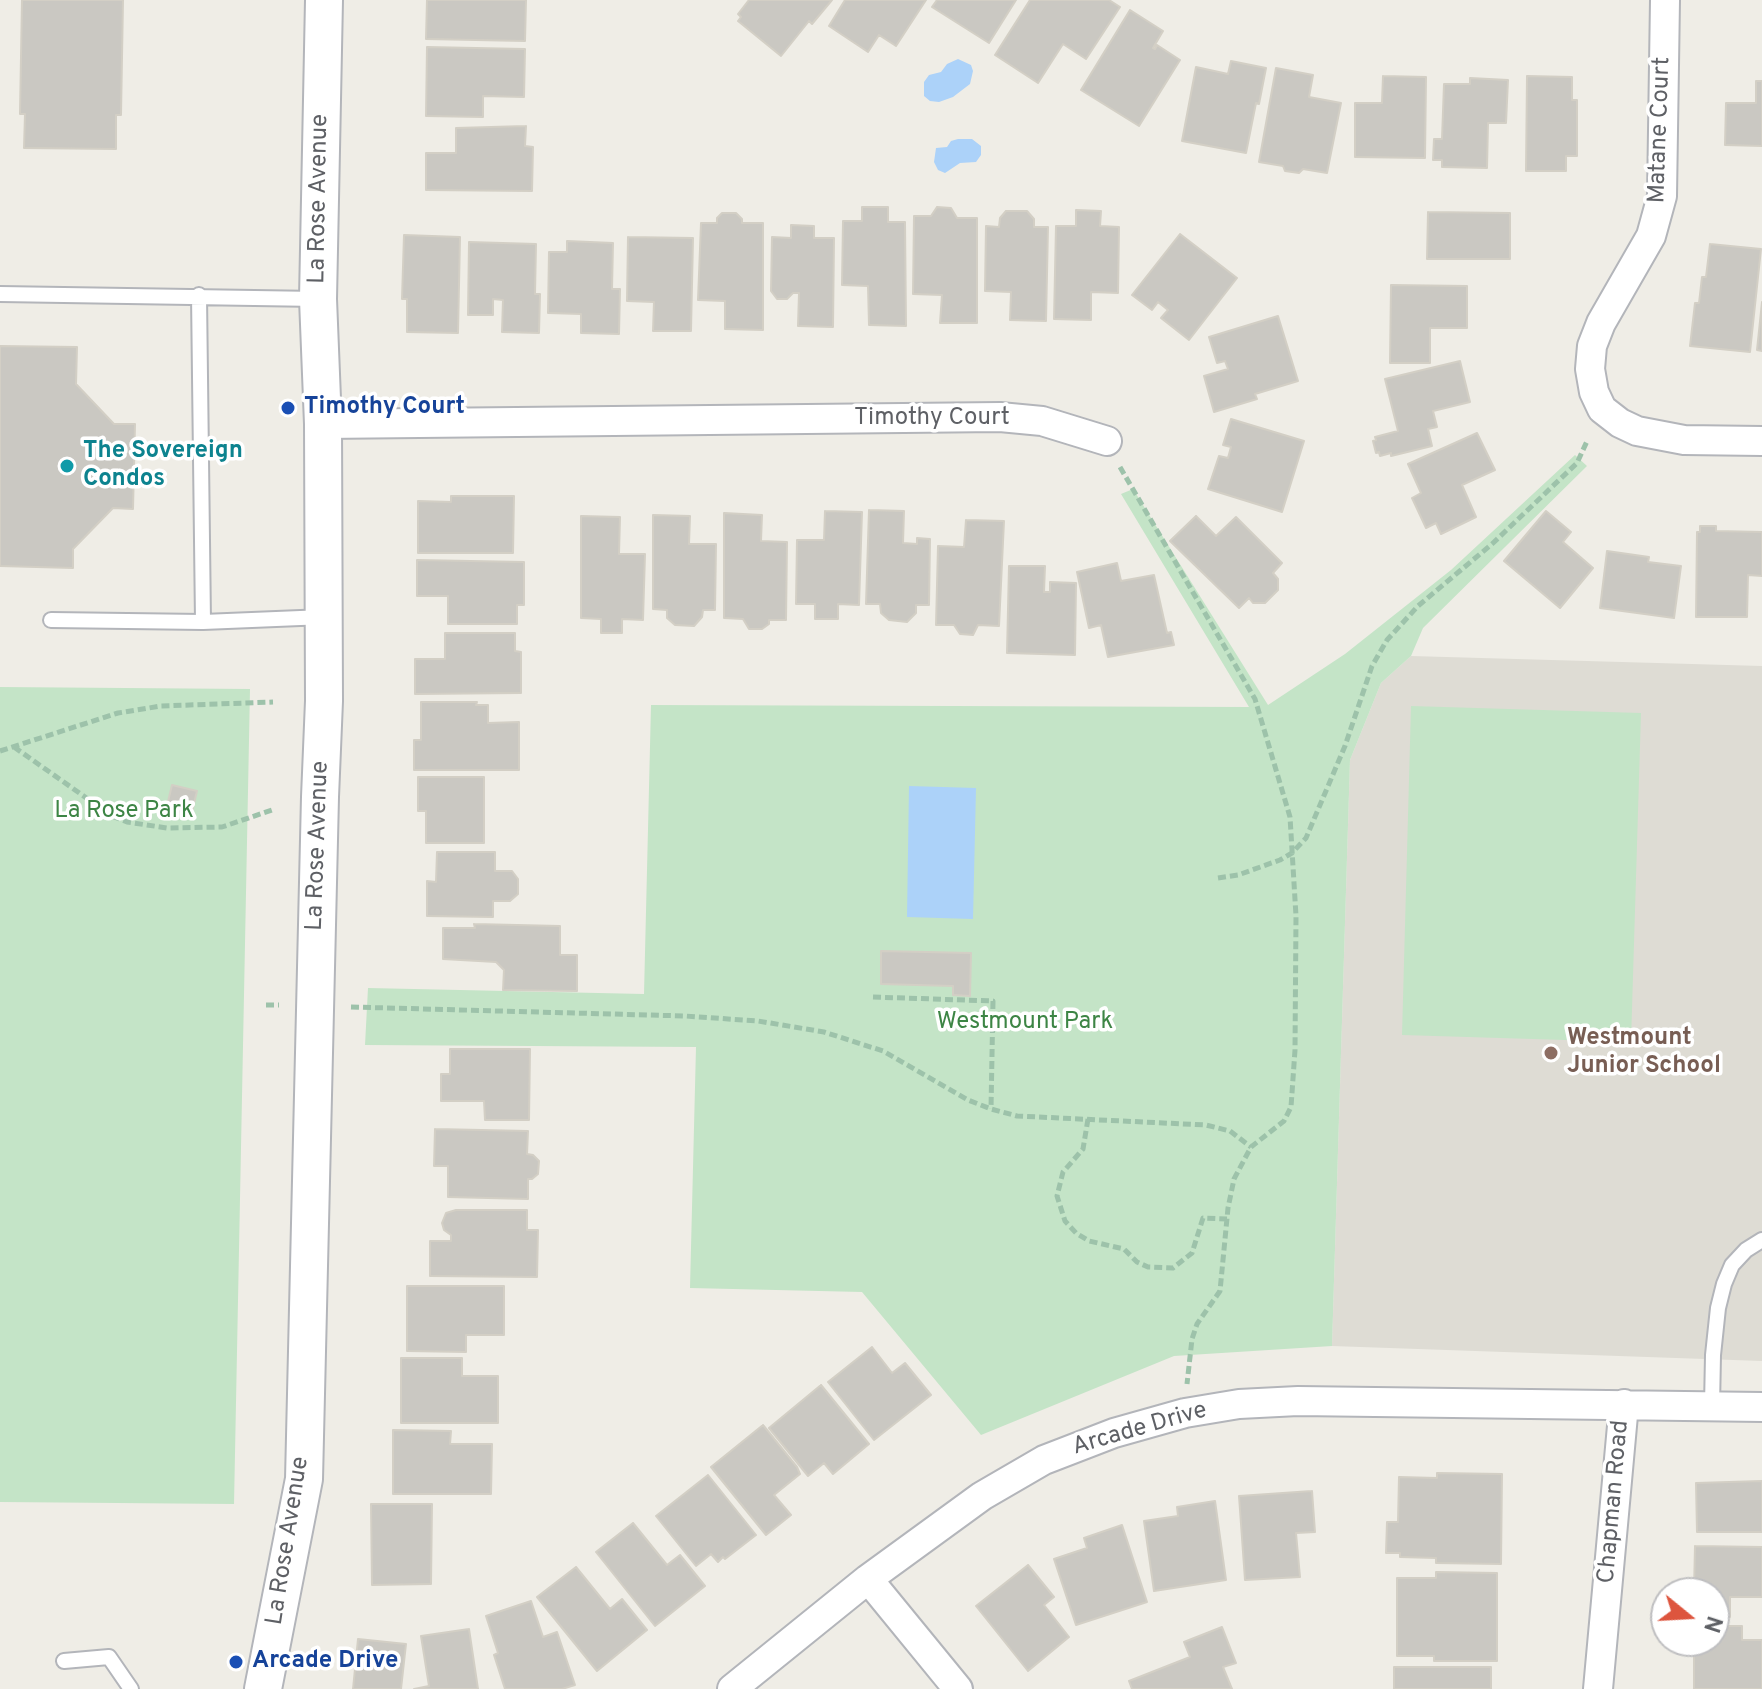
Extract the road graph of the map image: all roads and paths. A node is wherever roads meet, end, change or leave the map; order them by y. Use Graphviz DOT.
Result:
graph roads {
  1 [pos="324,0"];
  2 [pos="1665,0"];
  3 [pos="0,294"];
  4 [pos="199,295"];
  5 [pos="318,299"];
  6 [pos="1602,409"];
  7 [pos="323,424"];
  8 [pos="1107,441"];
  9 [pos="1762,441"];
  10 [pos="325,617"];
  11 [pos="51,620"];
  12 [pos="203,622"];
  13 [pos="273,702"];
  14 [pos="14,747"];
  15 [pos="0,751"];
  16 [pos="272,810"];
  17 [pos="1292,853"];
  18 [pos="1218,878"];
  19 [pos="873,997"];
  20 [pos="347,1007"];
  21 [pos="991,1109"];
  22 [pos="1088,1119"];
  23 [pos="1251,1147"];
  24 [pos="1227,1219"];
  25 [pos="1762,1240"];
  26 [pos="1624,1404"];
  27 [pos="1712,1406"];
  28 [pos="1762,1407"];
  29 [pos="1185,1413"];
  30 [pos="868,1579"];
  31 [pos="64,1661"];
  32 [pos="131,1689"];
  33 [pos="263,1689"];
  34 [pos="732,1689"];
  35 [pos="958,1689"];
  36 [pos="1598,1689"];
  1 -- 5 [label="street, La Rose Avenue"];
  2 -- 6 [label="street, Matane Court"];
  3 -- 4 [label="lane"];
  4 -- 5 [label="lane"];
  4 -- 12 [label="lane"];
  5 -- 7 [label="street, La Rose Avenue"];
  6 -- 9 [label="street"];
  6 -- 17 [label="path"];
  7 -- 8 [label="street, Timothy Court"];
  7 -- 10 [label="street, La Rose Avenue"];
  8 -- 17 [label="path"];
  10 -- 12 [label="lane"];
  10 -- 33 [label="street, La Rose Avenue"];
  11 -- 12 [label="lane"];
  13 -- 14 [label="path"];
  14 -- 15 [label="path"];
  14 -- 16 [label="path"];
  17 -- 18 [label="path"];
  17 -- 23 [label="path"];
  19 -- 21 [label="path"];
  20 -- 21 [label="path"];
  21 -- 22 [label="path"];
  22 -- 23 [label="path"];
  22 -- 24 [label="path"];
  23 -- 24 [label="path"];
  24 -- 29 [label="path"];
  25 -- 27 [label="lane"];
  26 -- 27 [label="street, Chapman Road"];
  26 -- 29 [label="street, Arcade Drive"];
  26 -- 36 [label="street, Chapman Road"];
  27 -- 28 [label="street, Chapman Road"];
  29 -- 30 [label="street, Arcade Drive"];
  30 -- 34 [label="street, Arcade Drive"];
  30 -- 35 [label="street"];
  31 -- 32 [label="lane"];
}
